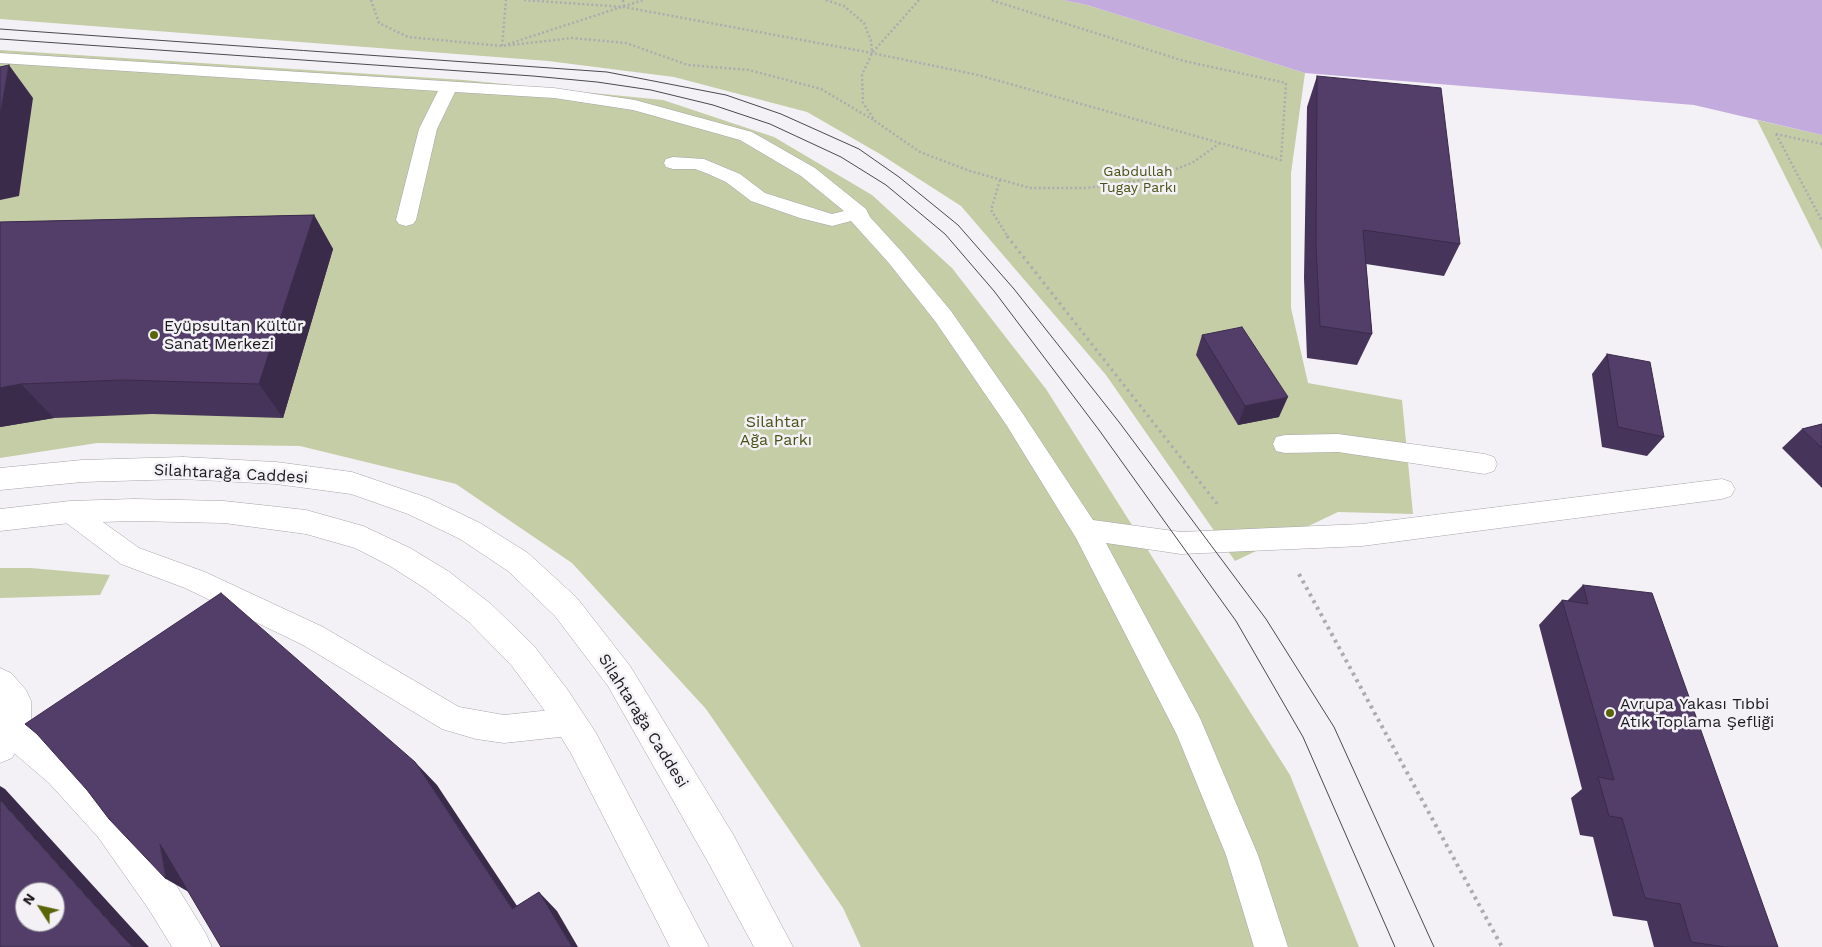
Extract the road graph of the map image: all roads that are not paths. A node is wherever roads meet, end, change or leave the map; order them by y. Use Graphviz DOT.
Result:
graph roads {
  1 [pos="0,58"];
  2 [pos="449,86"];
  3 [pos="673,162"];
  4 [pos="859,213"];
  5 [pos="406,220"];
  6 [pos="1286,444"];
  7 [pos="1485,464"];
  8 [pos="0,479"];
  9 [pos="1722,489"];
  10 [pos="70,512"];
  11 [pos="0,520"];
  12 [pos="1084,530"];
  13 [pos="0,683"];
  14 [pos="569,722"];
  15 [pos="6,738"];
  16 [pos="193,947"];
  17 [pos="690,947"];
  18 [pos="774,947"];
  19 [pos="1270,947"];
  1 -- 2 [label="lane"];
  2 -- 4 [label="lane"];
  2 -- 5 [label="lane"];
  3 -- 4 [label="lane"];
  4 -- 12 [label="lane"];
  6 -- 7 [label="lane"];
  8 -- 18 [label="main road, Silahtarağa Caddesi"];
  9 -- 12 [label="lane"];
  10 -- 11 [label="main road"];
  10 -- 14 [label="lane"];
  10 -- 14 [label="main road"];
  12 -- 19 [label="lane"];
  13 -- 15 [label="main road"];
  14 -- 17 [label="main road"];
  15 -- 16 [label="main road"];
}
